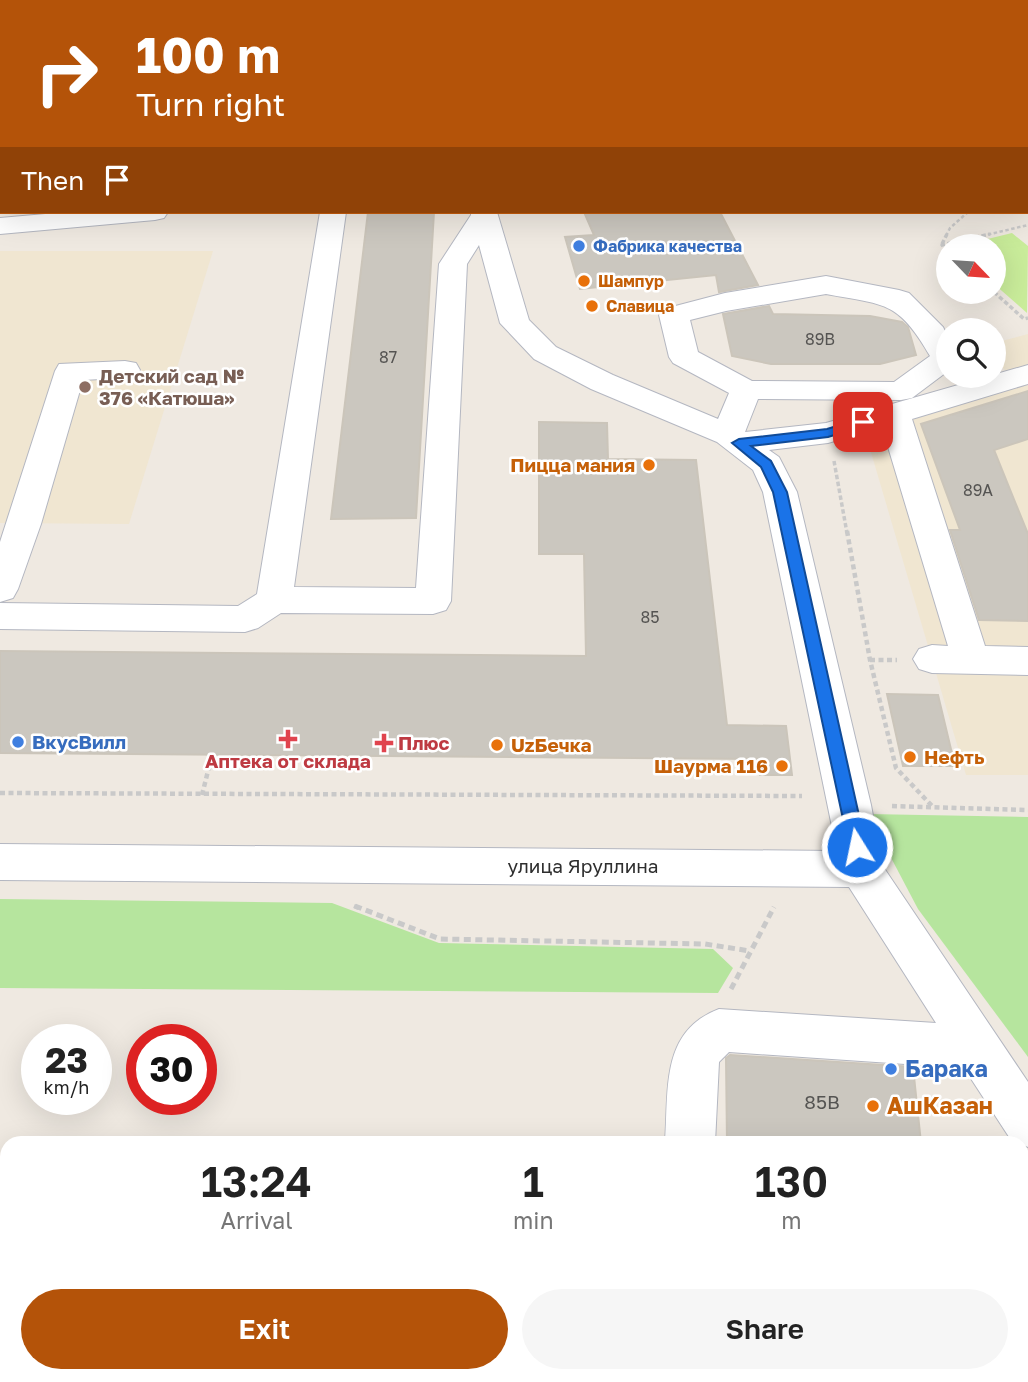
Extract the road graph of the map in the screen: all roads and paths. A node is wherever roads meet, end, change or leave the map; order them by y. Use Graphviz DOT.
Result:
graph roads {
  1 [pos="133,214"];
  2 [pos="333,214"];
  3 [pos="483,214"];
  4 [pos="484,214"];
  5 [pos="966,214"];
  6 [pos="1028,225"];
  7 [pos="0,226"];
  8 [pos="1020,227"];
  9 [pos="947,234"];
  10 [pos="990,234"];
  11 [pos="1028,234"];
  12 [pos="1006,303"];
  13 [pos="1028,318"];
  14 [pos="125,370"];
  15 [pos="1028,374"];
  16 [pos="746,390"];
  17 [pos="894,413"];
  18 [pos="733,439"];
  19 [pos="0,589"];
  20 [pos="274,600"];
  21 [pos="0,616"];
  22 [pos="932,659"];
  23 [pos="971,660"];
  24 [pos="1028,661"];
  25 [pos="212,755"];
  26 [pos="0,793"];
  27 [pos="202,795"];
  28 [pos="850,805"];
  29 [pos="1028,810"];
  30 [pos="0,862"];
  31 [pos="861,869"];
  32 [pos="779,897"];
  33 [pos="342,902"];
  34 [pos="750,951"];
  35 [pos="719,1030"];
  36 [pos="978,1047"];
  37 [pos="1028,1124"];
  38 [pos="690,1136"];
  1 -- 7 [label="street"];
  2 -- 20 [label="street"];
  3 -- 20 [label="street"];
  4 -- 18 [label="street"];
  5 -- 9 [label="path"];
  6 -- 8 [label="path"];
  8 -- 10 [label="path"];
  8 -- 11 [label="path"];
  12 -- 13 [label="path"];
  14 -- 19 [label="street"];
  15 -- 17 [label="street"];
  16 -- 16 [label="street"];
  16 -- 18 [label="street"];
  17 -- 18 [label="street"];
  17 -- 23 [label="street"];
  18 -- 28 [label="street"];
  20 -- 21 [label="street"];
  22 -- 23 [label="street"];
  23 -- 24 [label="street"];
  25 -- 27 [label="path"];
  26 -- 27 [label="path"];
  27 -- 28 [label="path"];
  28 -- 29 [label="path"];
  28 -- 31 [label="street"];
  30 -- 31 [label="street, улица Яруллина"];
  31 -- 36 [label="street"];
  32 -- 34 [label="path"];
  33 -- 34 [label="path"];
  34 -- 35 [label="path"];
  35 -- 36 [label="street"];
  35 -- 38 [label="street"];
  36 -- 37 [label="street"];
}
